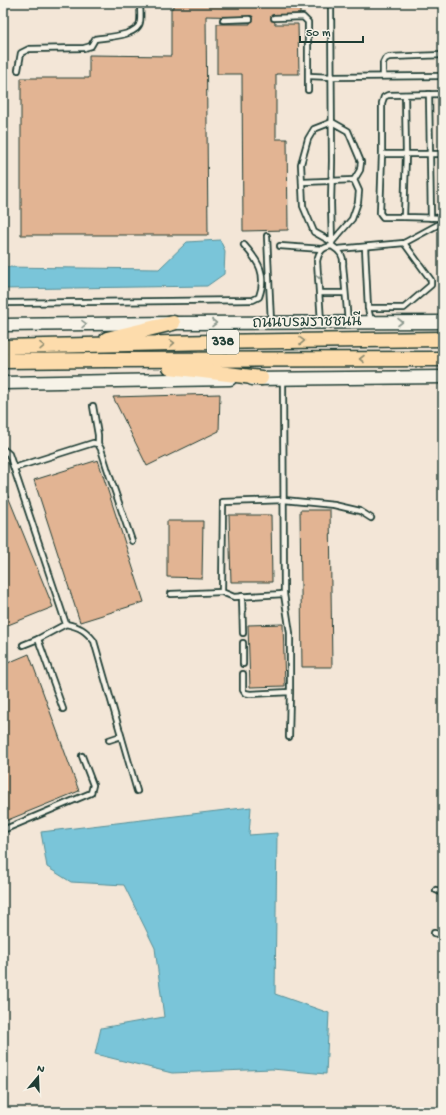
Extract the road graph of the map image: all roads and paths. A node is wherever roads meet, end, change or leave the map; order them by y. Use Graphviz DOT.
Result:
graph roads {
  1 [pos="140,3"];
  2 [pos="331,3"];
  3 [pos="274,18"];
  4 [pos="250,19"];
  5 [pos="223,20"];
  6 [pos="443,55"];
  7 [pos="18,70"];
  8 [pos="309,76"];
  9 [pos="383,76"];
  10 [pos="443,76"];
  11 [pos="332,77"];
  12 [pos="308,90"];
  13 [pos="429,94"];
  14 [pos="443,94"];
  15 [pos="405,95"];
  16 [pos="332,122"];
  17 [pos="430,153"];
  18 [pos="382,154"];
  19 [pos="406,154"];
  20 [pos="443,154"];
  21 [pos="354,180"];
  22 [pos="331,181"];
  23 [pos="302,182"];
  24 [pos="404,217"];
  25 [pos="431,218"];
  26 [pos="443,218"];
  27 [pos="443,222"];
  28 [pos="267,236"];
  29 [pos="404,243"];
  30 [pos="332,244"];
  31 [pos="244,245"];
  32 [pos="280,246"];
  33 [pos="365,247"];
  34 [pos="322,249"];
  35 [pos="338,249"];
  36 [pos="320,293"];
  37 [pos="345,293"];
  38 [pos="3,303"];
  39 [pos="368,308"];
  40 [pos="271,322"];
  41 [pos="322,322"];
  42 [pos="348,322"];
  43 [pos="371,322"];
  44 [pos="443,322"];
  45 [pos="172,323"];
  46 [pos="3,325"];
  47 [pos="443,340"];
  48 [pos="79,345"];
  49 [pos="3,347"];
  50 [pos="443,359"];
  51 [pos="107,360"];
  52 [pos="3,362"];
  53 [pos="443,377"];
  54 [pos="261,378"];
  55 [pos="283,378"];
  56 [pos="3,384"];
  57 [pos="92,406"];
  58 [pos="98,444"];
  59 [pos="3,449"];
  60 [pos="14,468"];
  61 [pos="284,500"];
  62 [pos="371,518"];
  63 [pos="132,541"];
  64 [pos="222,592"];
  65 [pos="171,594"];
  66 [pos="284,594"];
  67 [pos="242,596"];
  68 [pos="66,624"];
  69 [pos="243,633"];
  70 [pos="38,638"];
  71 [pos="243,643"];
  72 [pos="23,645"];
  73 [pos="243,664"];
  74 [pos="243,674"];
  75 [pos="290,692"];
  76 [pos="63,709"];
  77 [pos="121,736"];
  78 [pos="288,737"];
  79 [pos="109,740"];
  80 [pos="82,756"];
  81 [pos="137,791"];
  82 [pos="3,830"];
  83 [pos="436,890"];
  84 [pos="443,893"];
  85 [pos="434,933"];
  86 [pos="443,935"];
  1 -- 7 [label="lane"];
  2 -- 11 [label="lane"];
  3 -- 8 [label="lane"];
  4 -- 5 [label="lane"];
  6 -- 9 [label="lane"];
  8 -- 11 [label="lane"];
  8 -- 12 [label="lane"];
  9 -- 10 [label="lane"];
  9 -- 11 [label="lane"];
  11 -- 16 [label="lane"];
  13 -- 14 [label="lane"];
  13 -- 15 [label="lane"];
  13 -- 17 [label="lane"];
  15 -- 18 [label="lane"];
  15 -- 19 [label="lane"];
  16 -- 21 [label="lane"];
  16 -- 22 [label="lane"];
  16 -- 23 [label="lane"];
  17 -- 19 [label="lane"];
  17 -- 20 [label="lane"];
  17 -- 25 [label="lane"];
  18 -- 19 [label="lane"];
  18 -- 24 [label="lane"];
  19 -- 24 [label="lane"];
  21 -- 22 [label="lane"];
  21 -- 30 [label="lane"];
  22 -- 23 [label="lane"];
  22 -- 30 [label="lane"];
  23 -- 30 [label="lane"];
  24 -- 25 [label="lane"];
  25 -- 26 [label="lane"];
  27 -- 29 [label="lane"];
  28 -- 40 [label="lane"];
  29 -- 33 [label="lane"];
  29 -- 39 [label="lane"];
  30 -- 34 [label="lane"];
  30 -- 35 [label="lane"];
  31 -- 38 [label="lane"];
  32 -- 34 [label="lane"];
  33 -- 35 [label="lane"];
  33 -- 39 [label="lane"];
  34 -- 36 [label="lane, one-way"];
  35 -- 37 [label="lane"];
  36 -- 37 [label="lane"];
  36 -- 41 [label="lane"];
  37 -- 42 [label="lane"];
  39 -- 43 [label="lane"];
  40 -- 41 [label="main road"];
  45 -- 40 [label="main road, one-way"];
  41 -- 42 [label="main road"];
  42 -- 43 [label="main road"];
  43 -- 44 [label="main road, one-way"];
  46 -- 45 [label="main road, one-way"];
  45 -- 48 [label="highway"];
  48 -- 47 [label="highway, ถนนบรมราชชนนี / 338, one-way"];
  49 -- 48 [label="highway, ถนนบรมราชชนนี / 338, one-way"];
  50 -- 51 [label="highway, 338, one-way"];
  51 -- 52 [label="highway, 338"];
  51 -- 54 [label="highway"];
  53 -- 55 [label="main road"];
  54 -- 55 [label="main road"];
  54 -- 56 [label="main road"];
  55 -- 61 [label="lane"];
  57 -- 58 [label="lane"];
  58 -- 60 [label="lane"];
  58 -- 63 [label="lane"];
  59 -- 60 [label="lane"];
  60 -- 68 [label="lane"];
  61 -- 62 [label="lane"];
  61 -- 64 [label="lane"];
  61 -- 66 [label="lane"];
  64 -- 65 [label="lane"];
  64 -- 67 [label="lane"];
  66 -- 67 [label="lane"];
  66 -- 75 [label="lane"];
  67 -- 69 [label="lane"];
  68 -- 70 [label="lane"];
  68 -- 77 [label="lane"];
  70 -- 72 [label="lane"];
  70 -- 76 [label="lane"];
  71 -- 73 [label="lane"];
  74 -- 75 [label="lane"];
  75 -- 78 [label="lane"];
  77 -- 79 [label="lane"];
  77 -- 81 [label="lane"];
  80 -- 82 [label="lane"];
  83 -- 84 [label="lane"];
  85 -- 86 [label="lane"];
}
